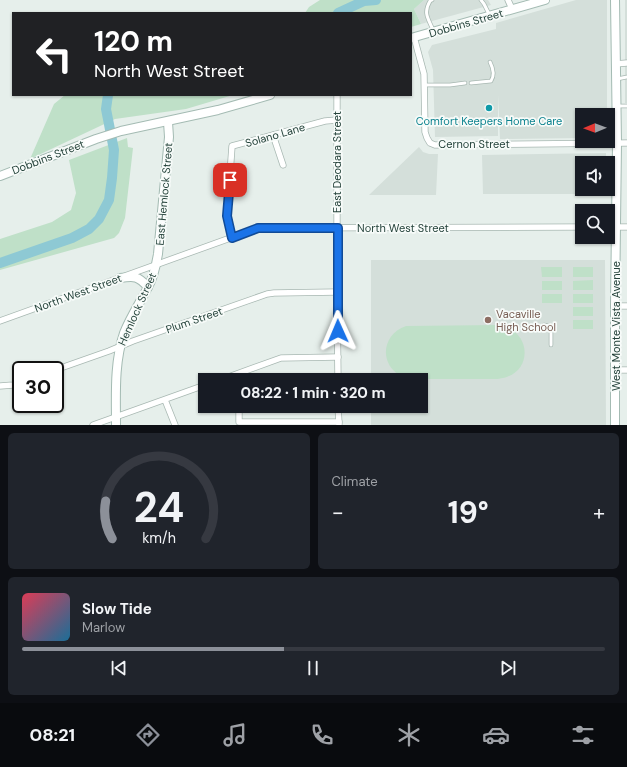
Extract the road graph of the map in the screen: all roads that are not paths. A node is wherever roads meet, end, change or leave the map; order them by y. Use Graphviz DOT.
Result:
graph roads {
  1 [pos="432,0"];
  2 [pos="481,0"];
  3 [pos="508,0"];
  4 [pos="545,0"];
  5 [pos="615,0"];
  6 [pos="512,10"];
  7 [pos="489,16"];
  8 [pos="433,32"];
  9 [pos="413,38"];
  10 [pos="490,62"];
  11 [pos="627,63"];
  12 [pos="615,64"];
  13 [pos="627,77"];
  14 [pos="615,79"];
  15 [pos="465,83"];
  16 [pos="471,83"];
  17 [pos="424,85"];
  18 [pos="267,96"];
  19 [pos="337,96"];
  20 [pos="616,106"];
  21 [pos="627,106"];
  22 [pos="337,120"];
  23 [pos="168,122"];
  24 [pos="273,135"];
  25 [pos="617,143"];
  26 [pos="627,143"];
  27 [pos="283,165"];
  28 [pos="0,176"];
  29 [pos="613,204"];
  30 [pos="575,227"];
  31 [pos="615,227"];
  32 [pos="627,227"];
  33 [pos="338,228"];
  34 [pos="232,238"];
  35 [pos="613,244"];
  36 [pos="156,266"];
  37 [pos="120,278"];
  38 [pos="148,287"];
  39 [pos="337,292"];
  40 [pos="615,306"];
  41 [pos="627,306"];
  42 [pos="0,321"];
  43 [pos="544,324"];
  44 [pos="551,345"];
  45 [pos="120,346"];
  46 [pos="338,357"];
  47 [pos="64,367"];
  48 [pos="615,370"];
  49 [pos="627,370"];
  50 [pos="245,373"];
  51 [pos="338,373"];
  52 [pos="12,385"];
  53 [pos="0,386"];
  54 [pos="198,388"];
  55 [pos="165,400"];
  56 [pos="239,413"];
  57 [pos="116,416"];
  58 [pos="338,423"];
  59 [pos="93,425"];
  60 [pos="116,425"];
  61 [pos="175,425"];
  62 [pos="615,425"];
  1 -- 8 [label="lane"];
  2 -- 7 [label="lane"];
  3 -- 6 [label="street"];
  4 -- 6 [label="street, Dobbins Street"];
  5 -- 12 [label="street, West Monte Vista Avenue"];
  6 -- 7 [label="street, Dobbins Street"];
  7 -- 8 [label="street, Dobbins Street"];
  8 -- 9 [label="street, Dobbins Street"];
  9 -- 17 [label="street, Cernon Street"];
  10 -- 16 [label="lane"];
  11 -- 12 [label="street"];
  12 -- 14 [label="street, West Monte Vista Avenue"];
  13 -- 14 [label="lane"];
  14 -- 20 [label="street, West Monte Vista Avenue"];
  15 -- 17 [label="lane"];
  17 -- 25 [label="street, Cernon Street"];
  18 -- 23 [label="street"];
  19 -- 22 [label="street, East Deodara Street"];
  20 -- 21 [label="lane"];
  20 -- 25 [label="street, West Monte Vista Avenue"];
  22 -- 24 [label="street, Solano Lane"];
  22 -- 33 [label="street, East Deodara Street"];
  23 -- 28 [label="street, Dobbins Street"];
  23 -- 36 [label="street, East Hemlock Street"];
  24 -- 27 [label="street"];
  24 -- 34 [label="street, Solano Lane"];
  25 -- 26 [label="street, Cernon Street"];
  25 -- 29 [label="street, West Monte Vista Avenue"];
  30 -- 33 [label="street, North West Street"];
  31 -- 32 [label="street"];
  33 -- 34 [label="street, North West Street"];
  33 -- 39 [label="street, East Deodara Street"];
  34 -- 36 [label="street, North West Street"];
  35 -- 40 [label="street, West Monte Vista Avenue"];
  36 -- 37 [label="street, North West Street"];
  36 -- 38 [label="street, Hemlock Street"];
  37 -- 38 [label="street"];
  37 -- 42 [label="street, North West Street"];
  38 -- 45 [label="street, Hemlock Street"];
  39 -- 45 [label="street, Plum Street"];
  39 -- 46 [label="street, East Deodara Street"];
  40 -- 41 [label="street"];
  40 -- 48 [label="street, West Monte Vista Avenue"];
  43 -- 44 [label="lane"];
  45 -- 47 [label="street, Plum Street"];
  45 -- 57 [label="street, Hemlock Street"];
  46 -- 50 [label="street"];
  46 -- 51 [label="street, East Deodara Street"];
  48 -- 49 [label="street"];
  48 -- 62 [label="street, West Monte Vista Avenue"];
  52 -- 53 [label="street"];
  54 -- 55 [label="street"];
  55 -- 57 [label="street"];
  55 -- 61 [label="street"];
  56 -- 58 [label="street"];
  57 -- 59 [label="street"];
  57 -- 60 [label="street, Hemlock Street"];
}
